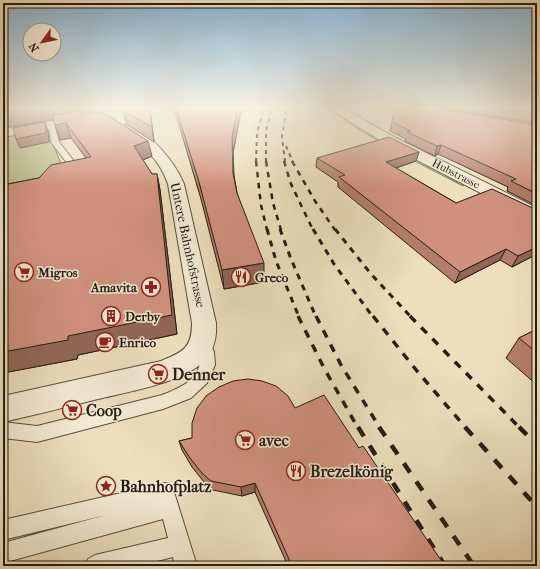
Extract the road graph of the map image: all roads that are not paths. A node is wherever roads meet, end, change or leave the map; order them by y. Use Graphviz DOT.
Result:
graph roads {
  1 [pos="54,135"];
  2 [pos="134,135"];
  3 [pos="381,135"];
  4 [pos="70,161"];
  5 [pos="535,213"];
  6 [pos="203,332"];
  7 [pos="3,409"];
  8 [pos="3,430"];
  9 [pos="167,500"];
  10 [pos="3,530"];
  11 [pos="180,545"];
  12 [pos="3,553"];
  13 [pos="95,566"];
  14 [pos="186,566"];
  1 -- 4 [label="lane"];
  2 -- 6 [label="street, Untere Bahnhofstrasse"];
  3 -- 5 [label="street, Hubstrasse"];
  6 -- 7 [label="street"];
  6 -- 8 [label="lane"];
  9 -- 10 [label="lane"];
  9 -- 11 [label="lane"];
  9 -- 12 [label="lane"];
  11 -- 13 [label="lane"];
  11 -- 14 [label="lane"];
}
